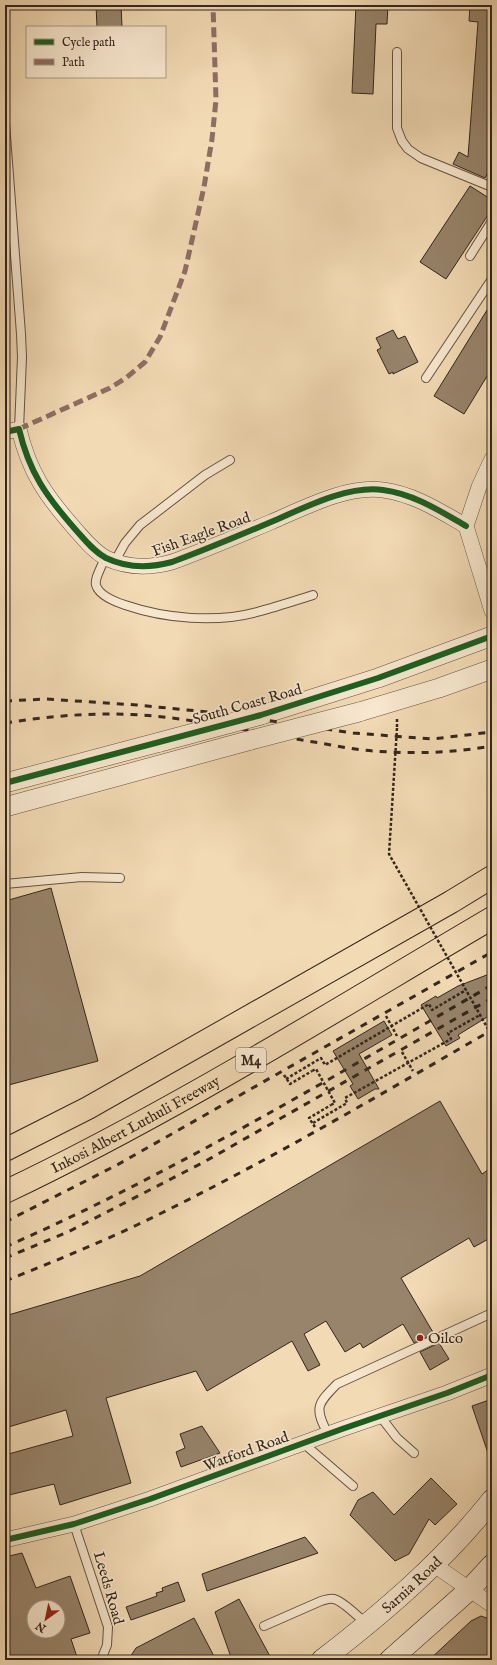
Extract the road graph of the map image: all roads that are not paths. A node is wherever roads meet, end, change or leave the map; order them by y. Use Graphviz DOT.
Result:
graph roads {
  1 [pos="397,52"];
  2 [pos="5,123"];
  3 [pos="492,187"];
  4 [pos="7,198"];
  5 [pos="492,221"];
  6 [pos="470,256"];
  7 [pos="492,279"];
  8 [pos="426,378"];
  9 [pos="12,430"];
  10 [pos="230,460"];
  11 [pos="491,460"];
  12 [pos="466,526"];
  13 [pos="110,559"];
  14 [pos="312,595"];
  15 [pos="492,611"];
  16 [pos="492,636"];
  17 [pos="492,669"];
  18 [pos="5,783"];
  19 [pos="5,807"];
  20 [pos="492,877"];
  21 [pos="120,878"];
  22 [pos="5,884"];
  23 [pos="492,918"];
  24 [pos="5,1150"];
  25 [pos="5,1192"];
  26 [pos="492,1313"];
  27 [pos="492,1375"];
  28 [pos="380,1416"];
  29 [pos="328,1434"];
  30 [pos="303,1443"];
  31 [pos="414,1453"];
  32 [pos="353,1486"];
  33 [pos="492,1500"];
  34 [pos="74,1524"];
  35 [pos="5,1540"];
  36 [pos="434,1564"];
  37 [pos="492,1565"];
  38 [pos="469,1590"];
  39 [pos="492,1605"];
  40 [pos="366,1623"];
  41 [pos="264,1626"];
  42 [pos="424,1630"];
  43 [pos="102,1660"];
  44 [pos="322,1660"];
  45 [pos="390,1660"];
  46 [pos="412,1660"];
  1 -- 3 [label="lane"];
  2 -- 4 [label="lane"];
  4 -- 9 [label="lane"];
  5 -- 6 [label="lane"];
  7 -- 8 [label="lane"];
  9 -- 13 [label="street, Fish Eagle Road"];
  10 -- 13 [label="lane"];
  11 -- 12 [label="street"];
  12 -- 13 [label="street, Fish Eagle Road"];
  12 -- 15 [label="street"];
  13 -- 14 [label="lane"];
  16 -- 18 [label="street, South Coast Road, bridge"];
  17 -- 19 [label="street, bridge"];
  20 -- 24 [label="highway, M4"];
  21 -- 22 [label="lane"];
  23 -- 25 [label="highway, Inkosi Albert Luthuli Freeway / M4"];
  26 -- 29 [label="lane"];
  27 -- 28 [label="street, Watford Road"];
  28 -- 29 [label="street, Watford Road"];
  28 -- 31 [label="lane"];
  29 -- 30 [label="street, Watford Road"];
  30 -- 32 [label="lane"];
  30 -- 34 [label="street, Watford Road"];
  33 -- 36 [label="main road, Sarnia Road"];
  34 -- 35 [label="street, Watford Road"];
  34 -- 43 [label="lane, Leeds Road"];
  36 -- 38 [label="street"];
  36 -- 40 [label="main road, Sarnia Road"];
  37 -- 38 [label="main road"];
  38 -- 39 [label="street"];
  38 -- 42 [label="main road"];
  40 -- 41 [label="lane"];
  40 -- 44 [label="main road, Sarnia Road"];
  42 -- 45 [label="main road"];
  42 -- 46 [label="main road"];
}
